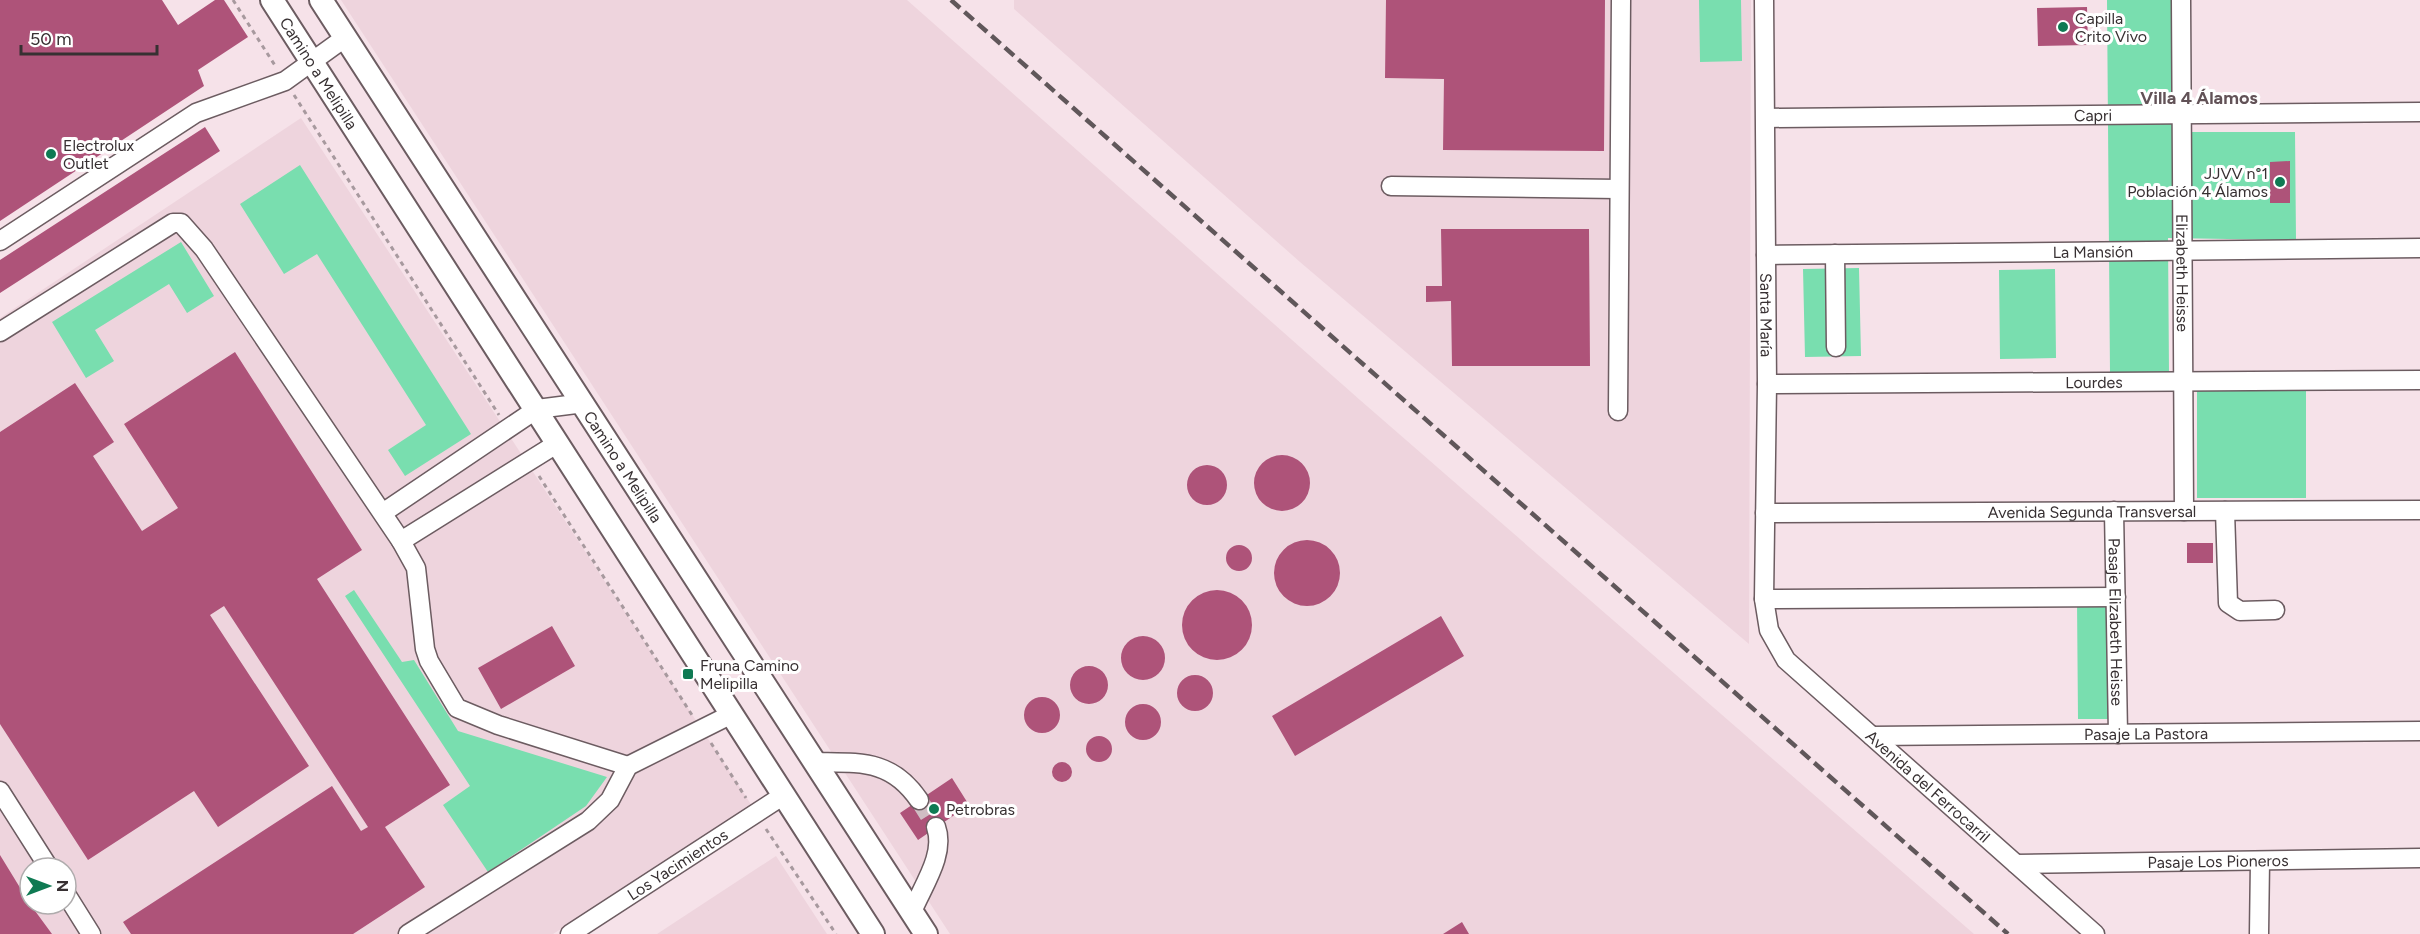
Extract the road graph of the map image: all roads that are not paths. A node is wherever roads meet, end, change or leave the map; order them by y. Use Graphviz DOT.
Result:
graph roads {
  1 [pos="272,0"];
  2 [pos="321,0"];
  3 [pos="1621,0"];
  4 [pos="1764,0"];
  5 [pos="2181,0"];
  6 [pos="346,38"];
  7 [pos="313,63"];
  8 [pos="2420,112"];
  9 [pos="2182,115"];
  10 [pos="1766,118"];
  11 [pos="1391,186"];
  12 [pos="1620,189"];
  13 [pos="0,241"];
  14 [pos="2420,248"];
  15 [pos="2182,251"];
  16 [pos="1835,254"];
  17 [pos="1766,255"];
  18 [pos="0,332"];
  19 [pos="1836,347"];
  20 [pos="2420,380"];
  21 [pos="2183,381"];
  22 [pos="1767,384"];
  23 [pos="584,403"];
  24 [pos="537,409"];
  25 [pos="1618,411"];
  26 [pos="558,443"];
  27 [pos="2420,510"];
  28 [pos="2114,511"];
  29 [pos="2184,511"];
  30 [pos="2225,511"];
  31 [pos="384,512"];
  32 [pos="1765,513"];
  33 [pos="401,541"];
  34 [pos="2116,597"];
  35 [pos="1764,599"];
  36 [pos="2275,610"];
  37 [pos="1769,630"];
  38 [pos="732,714"];
  39 [pos="2420,731"];
  40 [pos="2118,734"];
  41 [pos="1872,736"];
  42 [pos="815,762"];
  43 [pos="628,766"];
  44 [pos="0,791"];
  45 [pos="784,795"];
  46 [pos="918,800"];
  47 [pos="936,827"];
  48 [pos="41,856"];
  49 [pos="2420,858"];
  50 [pos="2260,861"];
  51 [pos="2016,864"];
  52 [pos="78,912"];
  53 [pos="912,912"];
  54 [pos="92,934"];
  55 [pos="408,934"];
  56 [pos="570,934"];
  57 [pos="873,934"];
  58 [pos="926,934"];
  59 [pos="2095,934"];
  60 [pos="2259,934"];
  1 -- 7 [label="main road, Camino a Melipilla"];
  2 -- 6 [label="main road, Camino a Melipilla"];
  3 -- 12 [label="street"];
  4 -- 10 [label="street, Santa María"];
  5 -- 9 [label="street, Elizabeth Heisse"];
  6 -- 7 [label="street"];
  6 -- 23 [label="main road, Camino a Melipilla"];
  7 -- 13 [label="street"];
  7 -- 24 [label="main road, Camino a Melipilla"];
  8 -- 9 [label="street, Capri"];
  9 -- 10 [label="street, Capri"];
  9 -- 15 [label="street, Elizabeth Heisse"];
  10 -- 17 [label="street, Santa María"];
  11 -- 12 [label="street"];
  12 -- 25 [label="street"];
  14 -- 15 [label="street, La Mansión"];
  15 -- 16 [label="street, La Mansión"];
  15 -- 21 [label="street, Elizabeth Heisse"];
  16 -- 17 [label="street, La Mansión"];
  16 -- 19 [label="street"];
  17 -- 22 [label="street, Santa María"];
  18 -- 31 [label="street"];
  20 -- 21 [label="street, Lourdes"];
  21 -- 22 [label="street, Lourdes"];
  21 -- 29 [label="street, Elizabeth Heisse"];
  22 -- 32 [label="street, Santa María"];
  23 -- 24 [label="street"];
  23 -- 42 [label="main road, Camino a Melipilla"];
  24 -- 26 [label="main road, Camino a Melipilla"];
  24 -- 31 [label="street"];
  26 -- 33 [label="street"];
  26 -- 38 [label="main road, Camino a Melipilla"];
  27 -- 30 [label="street, Avenida Segunda Transversal"];
  28 -- 29 [label="street, Avenida Segunda Transversal"];
  28 -- 32 [label="street, Avenida Segunda Transversal"];
  28 -- 34 [label="street, Pasaje Elizabeth Heisse"];
  29 -- 30 [label="street, Avenida Segunda Transversal"];
  30 -- 36 [label="street"];
  31 -- 33 [label="street"];
  32 -- 35 [label="street, Santa María"];
  33 -- 43 [label="street"];
  34 -- 35 [label="street"];
  34 -- 40 [label="street, Pasaje Elizabeth Heisse"];
  35 -- 37 [label="street, Santa María"];
  37 -- 41 [label="street, Avenida del Ferrocarril"];
  38 -- 43 [label="street"];
  38 -- 45 [label="main road, Camino a Melipilla"];
  39 -- 40 [label="street, Pasaje La Pastora"];
  40 -- 41 [label="street, Pasaje La Pastora"];
  41 -- 51 [label="street, Avenida del Ferrocarril"];
  42 -- 46 [label="street"];
  42 -- 53 [label="main road, Camino a Melipilla"];
  43 -- 55 [label="street"];
  44 -- 48 [label="street"];
  45 -- 56 [label="street, Los Yacimientos"];
  45 -- 57 [label="main road, Camino a Melipilla"];
  47 -- 53 [label="street"];
  49 -- 50 [label="street, Pasaje Los Pioneros"];
  50 -- 51 [label="street, Pasaje Los Pioneros"];
  50 -- 60 [label="street"];
  51 -- 59 [label="street, Avenida del Ferrocarril"];
  52 -- 54 [label="street"];
  53 -- 58 [label="main road, Camino a Melipilla"];
}
